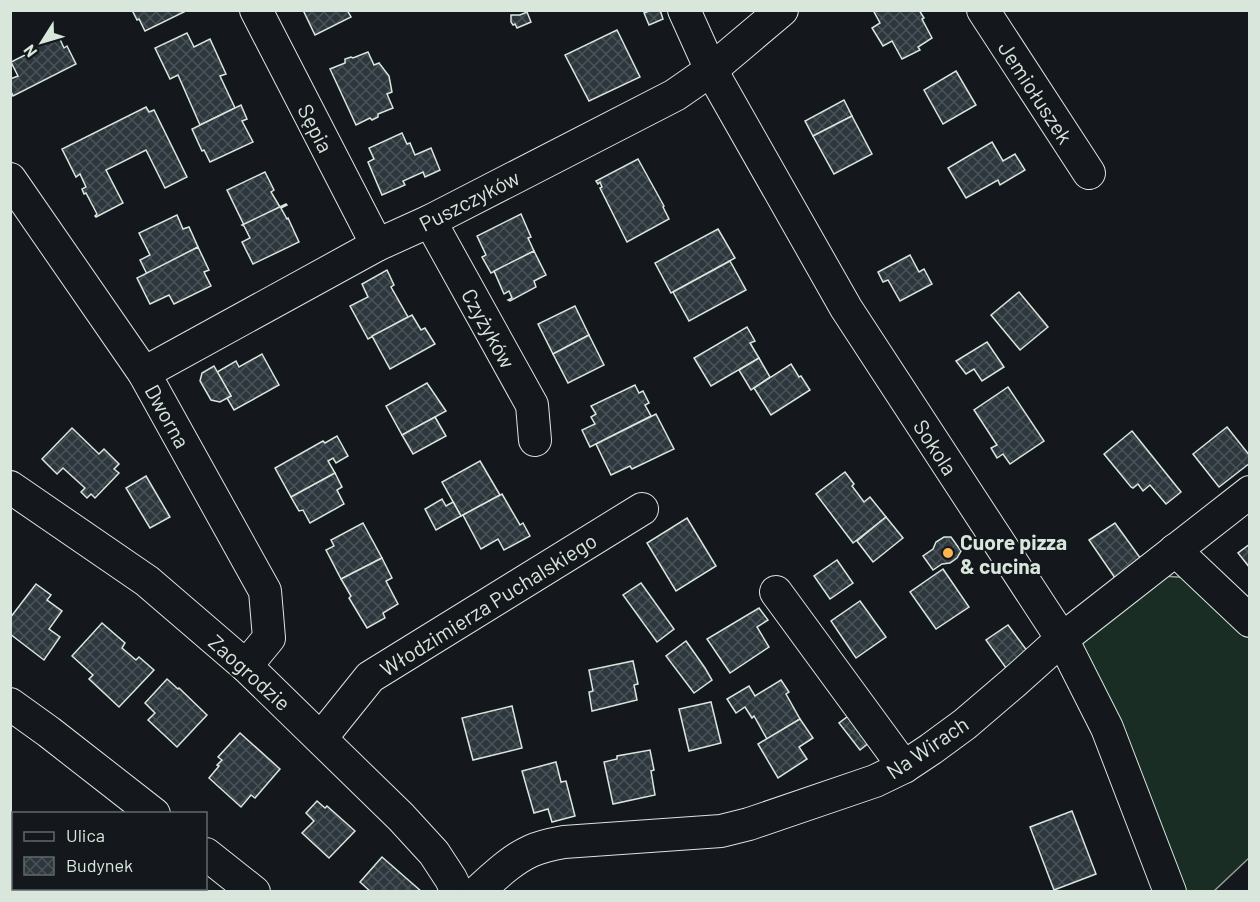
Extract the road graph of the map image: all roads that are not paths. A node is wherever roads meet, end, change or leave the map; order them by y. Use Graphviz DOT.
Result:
graph roads {
  1 [pos="256,10"];
  2 [pos="684,10"];
  3 [pos="782,10"];
  4 [pos="983,10"];
  5 [pos="711,70"];
  6 [pos="1089,173"];
  7 [pos="10,179"];
  8 [pos="430,221"];
  9 [pos="376,245"];
  10 [pos="144,373"];
  11 [pos="535,440"];
  12 [pos="10,487"];
  13 [pos="1250,492"];
  14 [pos="642,509"];
  15 [pos="1175,550"];
  16 [pos="776,592"];
  17 [pos="1250,621"];
  18 [pos="1062,639"];
  19 [pos="246,666"];
  20 [pos="10,704"];
  21 [pos="321,738"];
  22 [pos="904,767"];
  23 [pos="153,812"];
  24 [pos="207,855"];
  25 [pos="254,891"];
  26 [pos="457,891"];
  27 [pos="477,891"];
  28 [pos="1170,891"];
  1 -- 9 [label="street, Sępia"];
  2 -- 5 [label="street, Sokola"];
  3 -- 5 [label="street, Puszczyków"];
  4 -- 6 [label="street, Jemiołuszek"];
  5 -- 8 [label="street, Puszczyków"];
  5 -- 18 [label="street, Sokola"];
  7 -- 10 [label="street, Dworna"];
  8 -- 9 [label="street, Puszczyków"];
  8 -- 11 [label="street, Czyżyków"];
  9 -- 10 [label="street, Puszczyków"];
  10 -- 19 [label="street, Dworna"];
  12 -- 19 [label="street, Zaogrodzie"];
  13 -- 15 [label="street, Na Wirach"];
  14 -- 21 [label="street, Włodzimierza Puchalskiego"];
  15 -- 17 [label="street"];
  15 -- 18 [label="street, Na Wirach"];
  16 -- 22 [label="street"];
  18 -- 22 [label="street, Na Wirach"];
  18 -- 28 [label="street, Sokola"];
  19 -- 21 [label="street, Zaogrodzie"];
  20 -- 23 [label="street"];
  21 -- 26 [label="street, Zaogrodzie"];
  22 -- 27 [label="street, Na Wirach"];
  24 -- 25 [label="street"];
}
